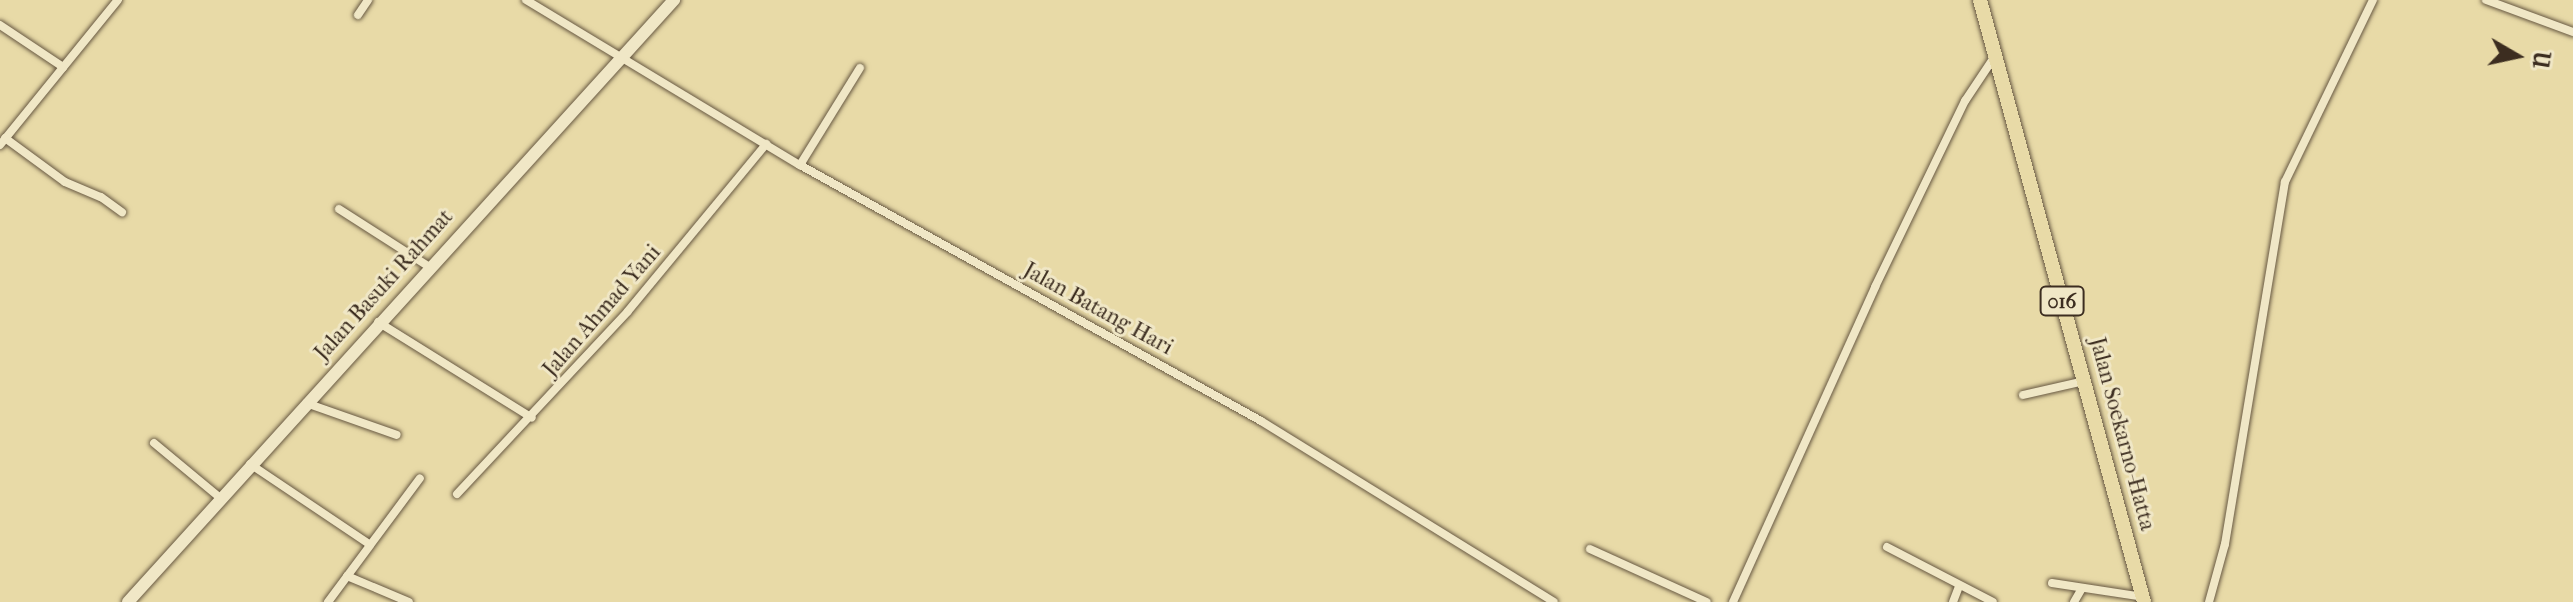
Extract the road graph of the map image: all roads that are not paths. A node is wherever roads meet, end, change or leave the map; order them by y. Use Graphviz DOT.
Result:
graph roads {
  1 [pos="118,0"];
  2 [pos="368,0"];
  3 [pos="526,0"];
  4 [pos="674,0"];
  5 [pos="1980,0"];
  6 [pos="2373,0"];
  7 [pos="2486,0"];
  8 [pos="358,15"];
  9 [pos="0,25"];
  10 [pos="2573,32"];
  11 [pos="1995,56"];
  12 [pos="619,58"];
  13 [pos="63,67"];
  14 [pos="860,68"];
  15 [pos="3,142"];
  16 [pos="766,144"];
  17 [pos="800,165"];
  18 [pos="339,209"];
  19 [pos="122,212"];
  20 [pos="428,266"];
  21 [pos="378,322"];
  22 [pos="2084,381"];
  23 [pos="2023,395"];
  24 [pos="305,402"];
  25 [pos="532,418"];
  26 [pos="397,435"];
  27 [pos="154,443"];
  28 [pos="249,464"];
  29 [pos="420,478"];
  30 [pos="457,494"];
  31 [pos="219,497"];
  32 [pos="369,544"];
  33 [pos="1887,547"];
  34 [pos="1590,549"];
  35 [pos="347,576"];
  36 [pos="2052,583"];
  37 [pos="1959,586"];
  38 [pos="2082,588"];
  39 [pos="2144,600"];
  40 [pos="128,602"];
  41 [pos="328,602"];
  42 [pos="409,602"];
  43 [pos="1554,602"];
  44 [pos="1707,602"];
  45 [pos="1733,602"];
  46 [pos="1953,602"];
  47 [pos="1993,602"];
  48 [pos="2074,602"];
  49 [pos="2209,602"];
  1 -- 13 [label="street"];
  2 -- 8 [label="street"];
  3 -- 12 [label="street, Jalan Batang Hari"];
  4 -- 12 [label="main road, Jalan Basuki Rahmat"];
  5 -- 11 [label="main road, Jalan Soekarno-Hatta / 016"];
  6 -- 49 [label="street"];
  7 -- 10 [label="street"];
  9 -- 13 [label="street"];
  11 -- 22 [label="main road, Jalan Soekarno-Hatta / 016"];
  11 -- 45 [label="street"];
  12 -- 16 [label="street, Jalan Batang Hari"];
  12 -- 20 [label="main road, Jalan Basuki Rahmat"];
  13 -- 15 [label="street"];
  14 -- 17 [label="street"];
  15 -- 19 [label="street"];
  16 -- 17 [label="street, Jalan Batang Hari"];
  16 -- 25 [label="street, Jalan Ahmad Yani"];
  17 -- 43 [label="street, Jalan Batang Hari"];
  18 -- 20 [label="street"];
  20 -- 21 [label="main road, Jalan Basuki Rahmat"];
  21 -- 24 [label="main road, Jalan Basuki Rahmat"];
  21 -- 25 [label="street"];
  22 -- 23 [label="street"];
  22 -- 39 [label="main road, Jalan Soekarno-Hatta / 016"];
  24 -- 26 [label="street"];
  24 -- 28 [label="main road, Jalan Basuki Rahmat"];
  25 -- 30 [label="street, Jalan Ahmad Yani"];
  27 -- 31 [label="street"];
  28 -- 31 [label="main road, Jalan Basuki Rahmat"];
  28 -- 32 [label="street"];
  29 -- 32 [label="street"];
  31 -- 40 [label="main road, Jalan Basuki Rahmat"];
  32 -- 35 [label="street"];
  33 -- 37 [label="street"];
  34 -- 44 [label="street"];
  35 -- 41 [label="street"];
  35 -- 42 [label="street"];
  36 -- 38 [label="street"];
  37 -- 46 [label="street"];
  37 -- 47 [label="street"];
  38 -- 39 [label="street"];
  38 -- 48 [label="street"];
}
